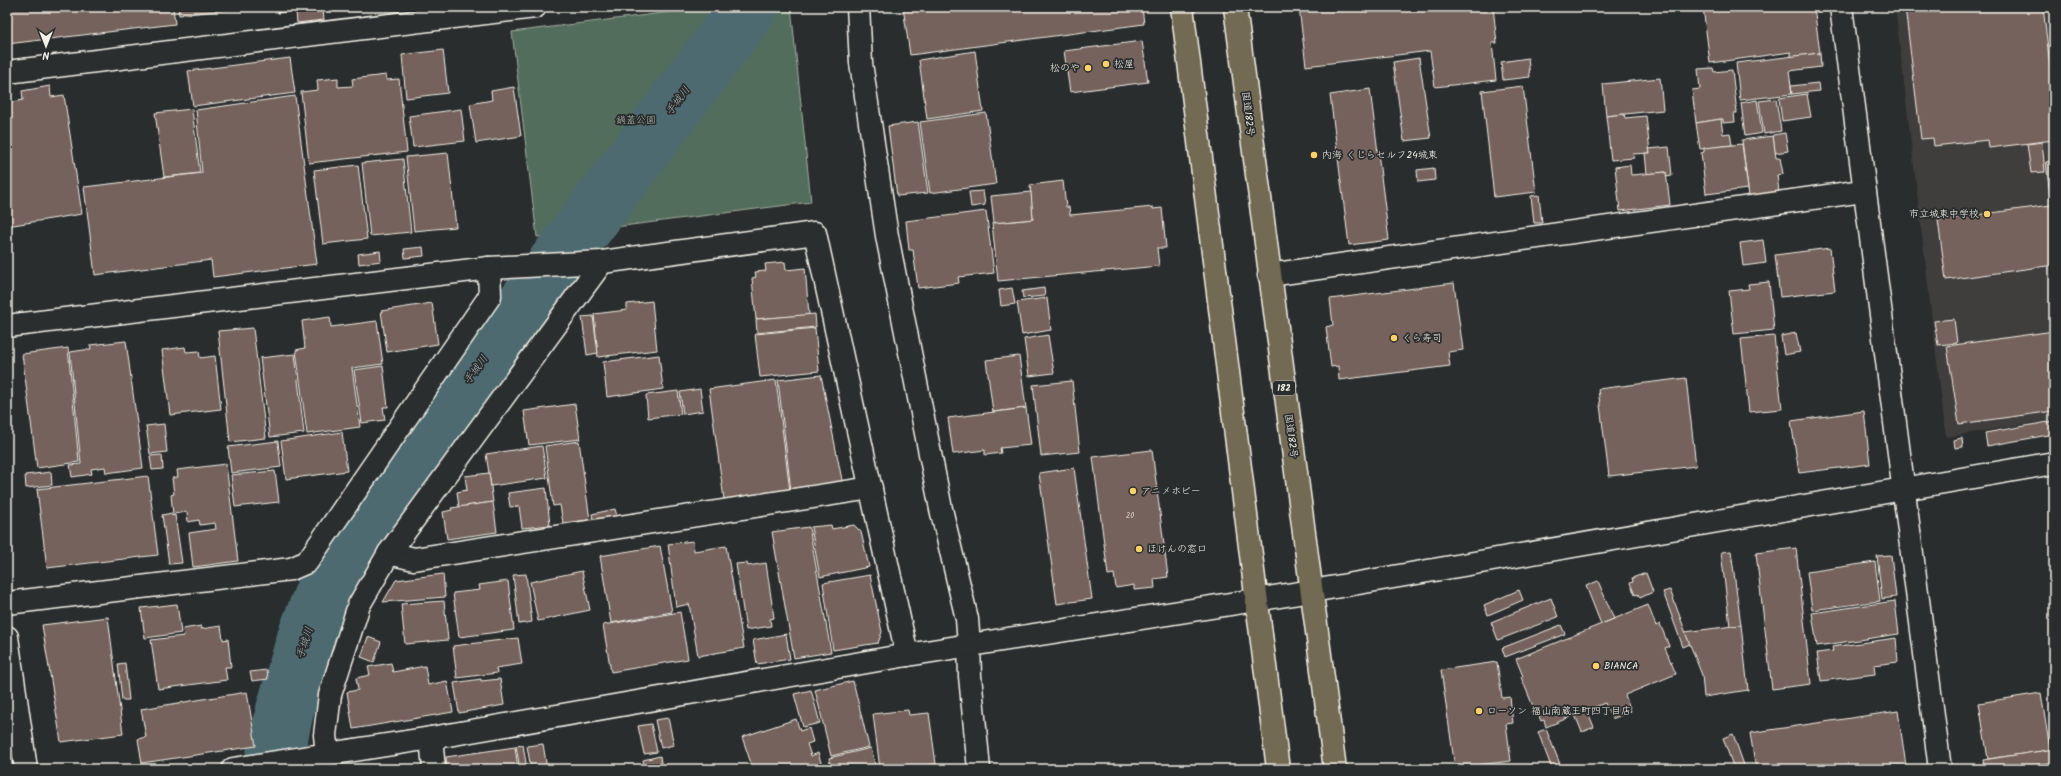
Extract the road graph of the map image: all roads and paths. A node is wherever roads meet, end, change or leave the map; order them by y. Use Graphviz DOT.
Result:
graph roads {
  1 [pos="535,7"];
  2 [pos="858,7"];
  3 [pos="1182,7"];
  4 [pos="1235,7"];
  5 [pos="1841,7"];
  6 [pos="7,72"];
  7 [pos="1863,190"];
  8 [pos="595,262"];
  9 [pos="489,268"];
  10 [pos="1269,275"];
  11 [pos="7,326"];
  12 [pos="2054,463"];
  13 [pos="871,488"];
  14 [pos="1903,489"];
  15 [pos="389,553"];
  16 [pos="1312,591"];
  17 [pos="1258,600"];
  18 [pos="7,603"];
  19 [pos="7,638"];
  20 [pos="969,645"];
  21 [pos="907,654"];
  22 [pos="431,738"];
  23 [pos="327,754"];
  24 [pos="26,769"];
  25 [pos="233,769"];
  26 [pos="434,769"];
  27 [pos="979,769"];
  28 [pos="1278,769"];
  29 [pos="1335,769"];
  30 [pos="1940,769"];
  1 -- 6 [label="street"];
  2 -- 20 [label="street"];
  3 -- 17 [label="highway"];
  4 -- 10 [label="highway, 国道182号 / 182"];
  5 -- 7 [label="street"];
  7 -- 10 [label="street"];
  7 -- 14 [label="street"];
  8 -- 9 [label="street"];
  8 -- 13 [label="street"];
  8 -- 15 [label="street"];
  9 -- 11 [label="street"];
  9 -- 18 [label="street"];
  10 -- 16 [label="highway, 国道182号 / 182"];
  12 -- 14 [label="street"];
  13 -- 15 [label="street"];
  13 -- 21 [label="street"];
  14 -- 16 [label="street"];
  14 -- 30 [label="street"];
  15 -- 23 [label="street"];
  16 -- 17 [label="street"];
  16 -- 29 [label="highway, 国道182号 / 182"];
  17 -- 20 [label="street"];
  17 -- 28 [label="highway"];
  19 -- 24 [label="street"];
  20 -- 21 [label="street"];
  20 -- 27 [label="street"];
  21 -- 22 [label="street"];
  22 -- 23 [label="street"];
  22 -- 26 [label="street"];
  23 -- 25 [label="street"];
}
